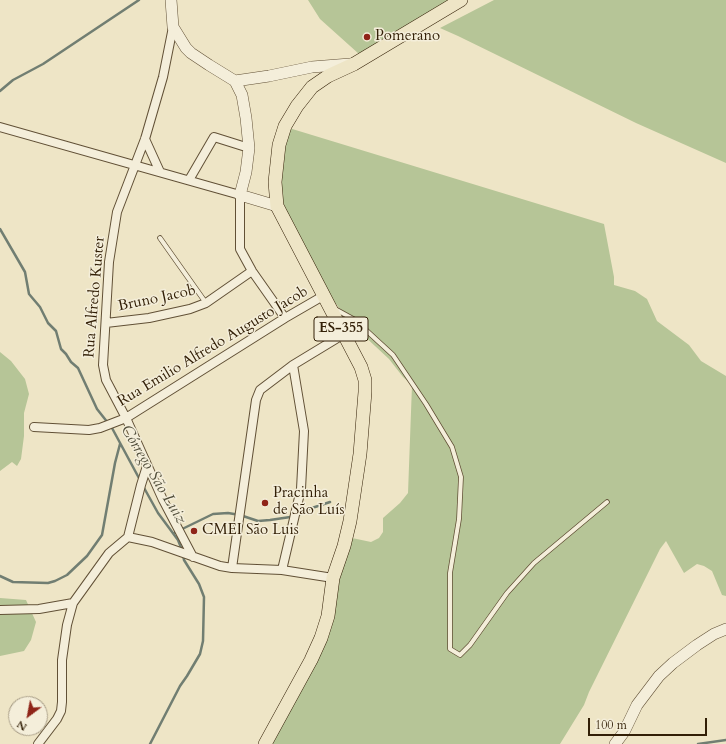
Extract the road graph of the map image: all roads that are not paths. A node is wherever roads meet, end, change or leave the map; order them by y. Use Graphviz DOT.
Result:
graph roads {
  1 [pos="171,0"];
  2 [pos="460,0"];
  3 [pos="173,27"];
  4 [pos="354,64"];
  5 [pos="235,80"];
  6 [pos="0,127"];
  7 [pos="145,138"];
  8 [pos="249,148"];
  9 [pos="135,165"];
  10 [pos="160,172"];
  11 [pos="189,180"];
  12 [pos="240,196"];
  13 [pos="277,206"];
  14 [pos="160,238"];
  15 [pos="252,271"];
  16 [pos="326,301"];
  17 [pos="206,303"];
  18 [pos="286,318"];
  19 [pos="106,323"];
  20 [pos="344,334"];
  21 [pos="292,365"];
  22 [pos="122,419"];
  23 [pos="34,427"];
  24 [pos="147,466"];
  25 [pos="607,502"];
  26 [pos="128,536"];
  27 [pos="193,558"];
  28 [pos="232,568"];
  29 [pos="282,570"];
  30 [pos="333,578"];
  31 [pos="73,603"];
  32 [pos="0,610"];
  33 [pos="726,629"];
  34 [pos="38,744"];
  35 [pos="265,744"];
  36 [pos="615,744"];
  1 -- 3 [label="street"];
  2 -- 4 [label="main road, ES-355"];
  3 -- 5 [label="street"];
  3 -- 7 [label="street, Rua Alfredo Kuster"];
  4 -- 5 [label="street"];
  4 -- 13 [label="main road, ES-355"];
  5 -- 8 [label="street"];
  6 -- 9 [label="street"];
  7 -- 9 [label="street, Rua Alfredo Kuster"];
  7 -- 10 [label="street"];
  8 -- 11 [label="street"];
  8 -- 12 [label="street"];
  9 -- 10 [label="street"];
  9 -- 19 [label="street, Rua Alfredo Kuster"];
  10 -- 11 [label="street"];
  11 -- 12 [label="street"];
  12 -- 13 [label="street"];
  12 -- 15 [label="street"];
  13 -- 16 [label="main road, ES-355"];
  14 -- 17 [label="lane"];
  15 -- 17 [label="street, Bruno Jacob"];
  15 -- 18 [label="street"];
  16 -- 18 [label="street, Rua Emilio Alfredo Augusto Jacob"];
  16 -- 20 [label="main road, ES-355"];
  16 -- 25 [label="lane"];
  17 -- 19 [label="street, Bruno Jacob"];
  18 -- 22 [label="street, Rua Emilio Alfredo Augusto Jacob"];
  19 -- 22 [label="street, Rua Alfredo Kuster"];
  20 -- 21 [label="street"];
  20 -- 30 [label="main road, ES-355"];
  21 -- 28 [label="street"];
  21 -- 29 [label="street"];
  22 -- 23 [label="street, Rua Emilio Alfredo Augusto Jacob"];
  22 -- 24 [label="street, Rua Alfredo Kuster"];
  24 -- 26 [label="street"];
  24 -- 27 [label="street, Rua Alfredo Kuster"];
  26 -- 27 [label="street"];
  26 -- 31 [label="street"];
  27 -- 28 [label="street"];
  28 -- 29 [label="street"];
  29 -- 30 [label="street"];
  30 -- 35 [label="main road, ES-355"];
  31 -- 32 [label="street"];
  31 -- 34 [label="street"];
  33 -- 36 [label="street"];
}
